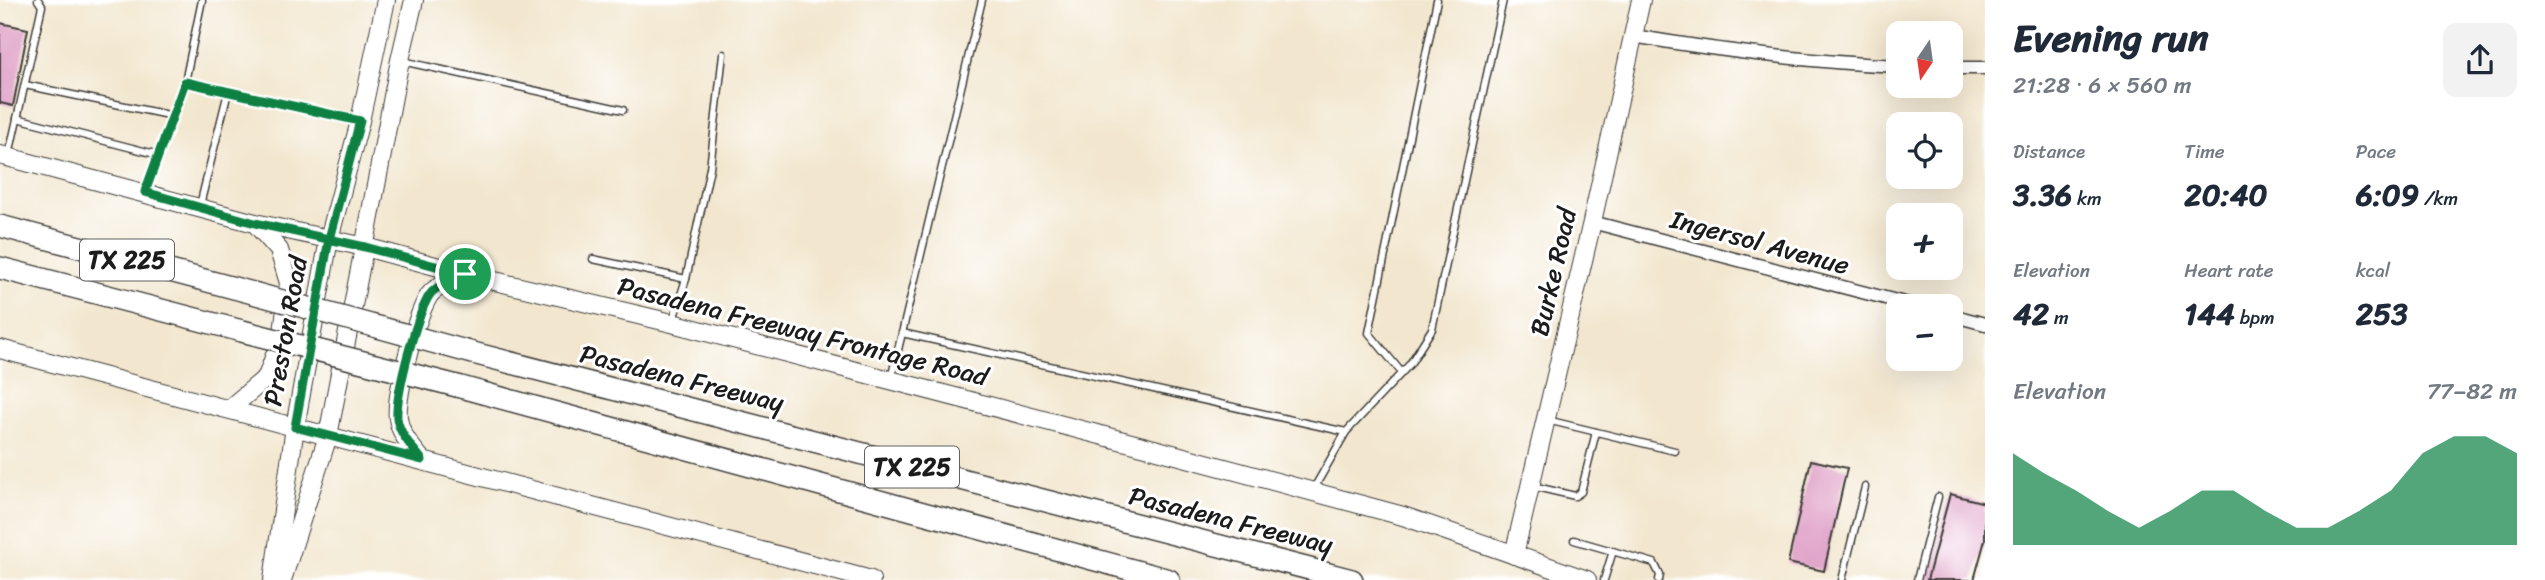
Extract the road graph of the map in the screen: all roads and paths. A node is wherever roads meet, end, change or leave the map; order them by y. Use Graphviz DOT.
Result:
graph roads {
  1 [pos="38,0"];
  2 [pos="202,0"];
  3 [pos="386,0"];
  4 [pos="414,0"];
  5 [pos="982,0"];
  6 [pos="1437,0"];
  7 [pos="1503,0"];
  8 [pos="1641,0"];
  9 [pos="1633,36"];
  10 [pos="376,53"];
  11 [pos="723,54"];
  12 [pos="400,60"];
  13 [pos="1886,65"];
  14 [pos="1964,68"];
  15 [pos="1985,68"];
  16 [pos="185,82"];
  17 [pos="25,85"];
  18 [pos="228,92"];
  19 [pos="623,110"];
  20 [pos="173,116"];
  21 [pos="17,118"];
  22 [pos="360,121"];
  23 [pos="159,155"];
  24 [pos="4,156"];
  25 [pos="145,192"];
  26 [pos="200,207"];
  27 [pos="1592,222"];
  28 [pos="255,223"];
  29 [pos="0,226"];
  30 [pos="329,239"];
  31 [pos="365,247"];
  32 [pos="593,259"];
  33 [pos="0,268"];
  34 [pos="465,274"];
  35 [pos="686,279"];
  36 [pos="1886,298"];
  37 [pos="1963,319"];
  38 [pos="672,323"];
  39 [pos="1985,324"];
  40 [pos="902,333"];
  41 [pos="0,349"];
  42 [pos="1402,373"];
  43 [pos="891,380"];
  44 [pos="229,409"];
  45 [pos="1546,420"];
  46 [pos="295,427"];
  47 [pos="1346,432"];
  48 [pos="1596,432"];
  49 [pos="328,436"];
  50 [pos="1675,451"];
  51 [pos="422,460"];
  52 [pos="1530,486"];
  53 [pos="1865,487"];
  54 [pos="1312,491"];
  55 [pos="1938,497"];
  56 [pos="1574,540"];
  57 [pos="1614,551"];
  58 [pos="1514,555"];
  59 [pos="273,580"];
  60 [pos="282,580"];
  61 [pos="871,580"];
  62 [pos="1169,580"];
  63 [pos="1352,580"];
  64 [pos="1587,580"];
  65 [pos="1604,580"];
  66 [pos="1659,580"];
  67 [pos="1842,580"];
  68 [pos="1917,580"];
  1 -- 17 [label="lane"];
  2 -- 16 [label="lane"];
  3 -- 10 [label="main road, Preston Road"];
  4 -- 12 [label="main road"];
  5 -- 40 [label="lane"];
  6 -- 42 [label="lane"];
  7 -- 42 [label="lane"];
  8 -- 9 [label="main road, Burke Road"];
  9 -- 13 [label="street"];
  9 -- 27 [label="main road, Burke Road"];
  10 -- 12 [label="main road"];
  10 -- 22 [label="main road, Preston Road"];
  11 -- 35 [label="lane"];
  12 -- 19 [label="lane"];
  12 -- 31 [label="main road"];
  14 -- 15 [label="street"];
  16 -- 18 [label="lane"];
  16 -- 20 [label="lane"];
  17 -- 20 [label="lane"];
  17 -- 21 [label="lane"];
  18 -- 22 [label="lane"];
  18 -- 26 [label="lane"];
  20 -- 23 [label="lane"];
  21 -- 23 [label="lane"];
  21 -- 24 [label="lane"];
  22 -- 30 [label="main road, Preston Road"];
  23 -- 25 [label="lane"];
  24 -- 25 [label="main road, Pasadena Freeway Frontage Road"];
  25 -- 26 [label="main road, Pasadena Freeway Frontage Road"];
  26 -- 28 [label="main road, Pasadena Freeway Frontage Road"];
  27 -- 36 [label="street, Ingersol Avenue"];
  27 -- 45 [label="main road, Burke Road"];
  28 -- 30 [label="main road, Pasadena Freeway Frontage Road"];
  28 -- 44 [label="main road"];
  29 -- 63 [label="highway, Pasadena Freeway / TX 225, bridge"];
  30 -- 31 [label="main road, Pasadena Freeway Frontage Road"];
  30 -- 46 [label="main road, Preston Road"];
  31 -- 34 [label="main road, Pasadena Freeway Frontage Road"];
  31 -- 49 [label="main road"];
  32 -- 35 [label="lane"];
  33 -- 62 [label="highway, TX 225, bridge"];
  34 -- 38 [label="main road, Pasadena Freeway Frontage Road"];
  34 -- 51 [label="main road"];
  35 -- 38 [label="lane"];
  37 -- 39 [label="street"];
  38 -- 43 [label="main road, Pasadena Freeway Frontage Road"];
  40 -- 43 [label="lane"];
  40 -- 47 [label="lane"];
  41 -- 44 [label="main road"];
  42 -- 47 [label="lane"];
  43 -- 54 [label="main road, Pasadena Freeway Frontage Road"];
  44 -- 46 [label="main road"];
  45 -- 48 [label="lane"];
  45 -- 52 [label="main road, Burke Road"];
  46 -- 49 [label="main road"];
  46 -- 59 [label="main road, Preston Road"];
  47 -- 54 [label="lane"];
  48 -- 50 [label="lane"];
  48 -- 52 [label="lane"];
  49 -- 51 [label="main road"];
  49 -- 60 [label="main road"];
  51 -- 61 [label="main road"];
  52 -- 58 [label="main road, Burke Road"];
  53 -- 67 [label="lane"];
  54 -- 58 [label="main road, Pasadena Freeway Frontage Road"];
  55 -- 68 [label="lane"];
  56 -- 57 [label="lane"];
  57 -- 65 [label="lane"];
  57 -- 66 [label="lane"];
  58 -- 64 [label="main road, Pasadena Freeway Frontage Road"];
}
